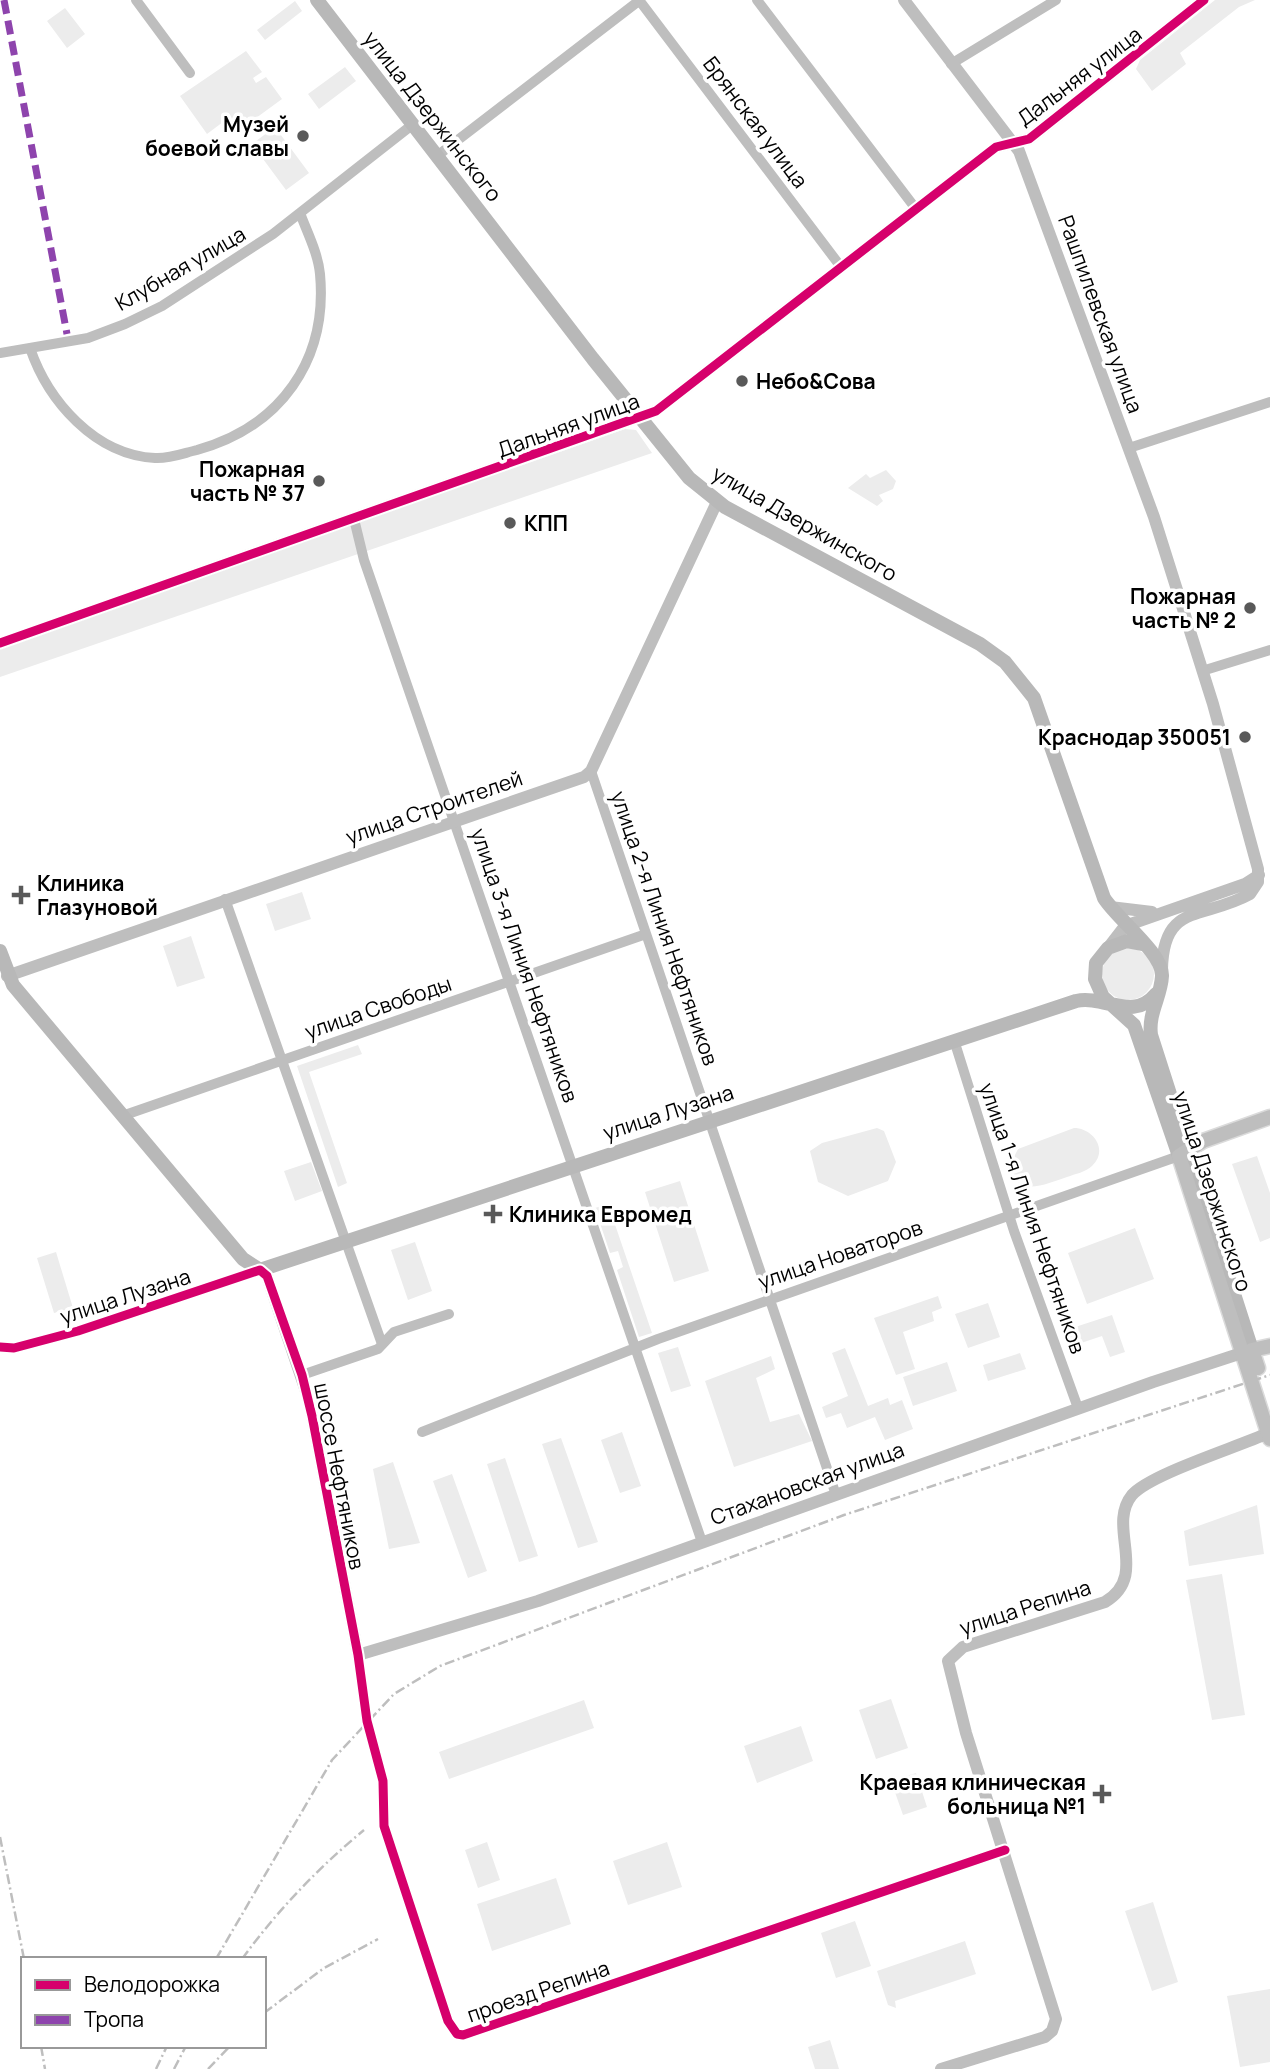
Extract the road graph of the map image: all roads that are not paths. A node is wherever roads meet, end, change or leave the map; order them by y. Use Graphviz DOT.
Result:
graph roads {
  1 [pos="136,0"];
  2 [pos="317,0"];
  3 [pos="639,0"];
  4 [pos="757,0"];
  5 [pos="1056,0"];
  6 [pos="1205,0"];
  7 [pos="907,1"];
  8 [pos="951,64"];
  9 [pos="190,73"];
  10 [pos="412,125"];
  11 [pos="1015,142"];
  12 [pos="437,156"];
  13 [pos="916,209"];
  14 [pos="300,213"];
  15 [pos="841,267"];
  16 [pos="30,348"];
  17 [pos="0,353"];
  18 [pos="1270,402"];
  19 [pos="641,418"];
  20 [pos="1129,448"];
  21 [pos="717,502"];
  22 [pos="354,519"];
  23 [pos="0,643"];
  24 [pos="1270,650"];
  25 [pos="1202,671"];
  26 [pos="591,771"];
  27 [pos="455,820"];
  28 [pos="1259,874"];
  29 [pos="225,899"];
  30 [pos="1110,907"];
  31 [pos="1166,911"];
  32 [pos="1125,926"];
  33 [pos="646,934"];
  34 [pos="1143,944"];
  35 [pos="1108,948"];
  36 [pos="0,951"];
  37 [pos="1162,970"];
  38 [pos="7,976"];
  39 [pos="509,982"];
  40 [pos="1158,989"];
  41 [pos="1112,1004"];
  42 [pos="954,1040"];
  43 [pos="280,1061"];
  44 [pos="122,1116"];
  45 [pos="1270,1117"];
  46 [pos="710,1121"];
  47 [pos="1183,1152"];
  48 [pos="574,1165"];
  49 [pos="1010,1217"];
  50 [pos="346,1242"];
  51 [pos="260,1270"];
  52 [pos="772,1301"];
  53 [pos="449,1314"];
  54 [pos="382,1344"];
  55 [pos="1270,1346"];
  56 [pos="0,1347"];
  57 [pos="635,1347"];
  58 [pos="1248,1351"];
  59 [pos="302,1375"];
  60 [pos="1270,1405"];
  61 [pos="1078,1408"];
  62 [pos="422,1432"];
  63 [pos="1269,1436"];
  64 [pos="836,1495"];
  65 [pos="702,1542"];
  66 [pos="358,1655"];
  67 [pos="1005,1850"];
  68 [pos="941,2069"];
  1 -- 9 [label="street"];
  2 -- 10 [label="main road, улица Дзержинского"];
  3 -- 12 [label="street"];
  3 -- 15 [label="street, Брянская улица"];
  4 -- 13 [label="street"];
  5 -- 8 [label="street"];
  6 -- 11 [label="street, Дальняя улица"];
  7 -- 8 [label="street, Рашпилевская улица"];
  8 -- 11 [label="street, Рашпилевская улица"];
  10 -- 12 [label="main road, улица Дзержинского"];
  10 -- 14 [label="street, Клубная улица"];
  11 -- 13 [label="street, Дальняя улица"];
  11 -- 20 [label="street, Рашпилевская улица"];
  12 -- 19 [label="main road, улица Дзержинского"];
  13 -- 15 [label="street, Дальняя улица"];
  14 -- 16 [label="street, Клубная улица"];
  14 -- 16 [label="street"];
  15 -- 19 [label="street, Дальняя улица"];
  16 -- 17 [label="street, Клубная улица"];
  18 -- 20 [label="street"];
  19 -- 21 [label="main road, улица Дзержинского"];
  19 -- 22 [label="street, Дальняя улица"];
  20 -- 25 [label="street, Рашпилевская улица"];
  21 -- 26 [label="street"];
  21 -- 30 [label="main road, улица Дзержинского"];
  22 -- 23 [label="street, Дальняя улица"];
  22 -- 27 [label="street, улица 3-я Линия Нефтяников"];
  24 -- 25 [label="street"];
  25 -- 28 [label="street, Рашпилевская улица"];
  26 -- 27 [label="street, улица Строителей"];
  26 -- 33 [label="street, улица 2-я Линия Нефтяников"];
  27 -- 29 [label="street, улица Строителей"];
  27 -- 39 [label="street, улица 3-я Линия Нефтяников"];
  28 -- 31 [label="street"];
  28 -- 37 [label="street"];
  29 -- 38 [label="street, улица Строителей"];
  29 -- 43 [label="street"];
  30 -- 31 [label="street"];
  30 -- 32 [label="main road, улица Дзержинского"];
  31 -- 32 [label="street"];
  32 -- 34 [label="main road, улица Дзержинского"];
  32 -- 35 [label="street"];
  33 -- 39 [label="street, улица Свободы"];
  33 -- 46 [label="street, улица 2-я Линия Нефтяников"];
  34 -- 35 [label="main road"];
  34 -- 37 [label="main road, улица Дзержинского"];
  35 -- 41 [label="main road, улица Дзержинского"];
  36 -- 38 [label="main road, шоссе Нефтяников"];
  37 -- 40 [label="main road, улица Дзержинского"];
  38 -- 44 [label="main road, шоссе Нефтяников"];
  39 -- 43 [label="street, улица Свободы"];
  39 -- 48 [label="street, улица 3-я Линия Нефтяников"];
  40 -- 41 [label="main road"];
  40 -- 47 [label="main road, улица Дзержинского"];
  41 -- 42 [label="main road, улица Лузана"];
  41 -- 47 [label="main road, улица Дзержинского"];
  42 -- 46 [label="main road, улица Лузана"];
  42 -- 49 [label="street, улица 1-я Линия Нефтяников"];
  43 -- 44 [label="street, улица Свободы"];
  43 -- 50 [label="street"];
  44 -- 51 [label="main road, шоссе Нефтяников"];
  45 -- 47 [label="main road, улица Новаторов"];
  46 -- 48 [label="main road, улица Лузана"];
  46 -- 52 [label="street, улица 2-я Линия Нефтяников"];
  47 -- 49 [label="street, улица Новаторов"];
  47 -- 58 [label="main road, улица Дзержинского"];
  48 -- 50 [label="main road, улица Лузана"];
  48 -- 57 [label="street, улица 3-я Линия Нефтяников"];
  49 -- 52 [label="street, улица Новаторов"];
  49 -- 61 [label="street, улица 1-я Линия Нефтяников"];
  50 -- 51 [label="main road, улица Лузана"];
  50 -- 54 [label="street"];
  51 -- 56 [label="street, улица Лузана"];
  51 -- 59 [label="street, шоссе Нефтяников"];
  52 -- 57 [label="street, улица Новаторов"];
  52 -- 64 [label="street, улица 2-я Линия Нефтяников"];
  53 -- 54 [label="street"];
  54 -- 59 [label="street"];
  55 -- 58 [label="main road, Стахановская улица"];
  57 -- 62 [label="street, улица Новаторов"];
  57 -- 65 [label="street, улица 3-я Линия Нефтяников"];
  58 -- 60 [label="main road, улица Дзержинского"];
  58 -- 61 [label="street, Стахановская улица"];
  58 -- 63 [label="main road, улица Дзержинского"];
  59 -- 66 [label="street, шоссе Нефтяников"];
  61 -- 64 [label="street, Стахановская улица"];
  63 -- 67 [label="street, улица Репина"];
  64 -- 65 [label="street, Стахановская улица"];
  65 -- 66 [label="street, Стахановская улица"];
  66 -- 67 [label="street, проезд Репина"];
  67 -- 68 [label="street, улица Репина"];
}
